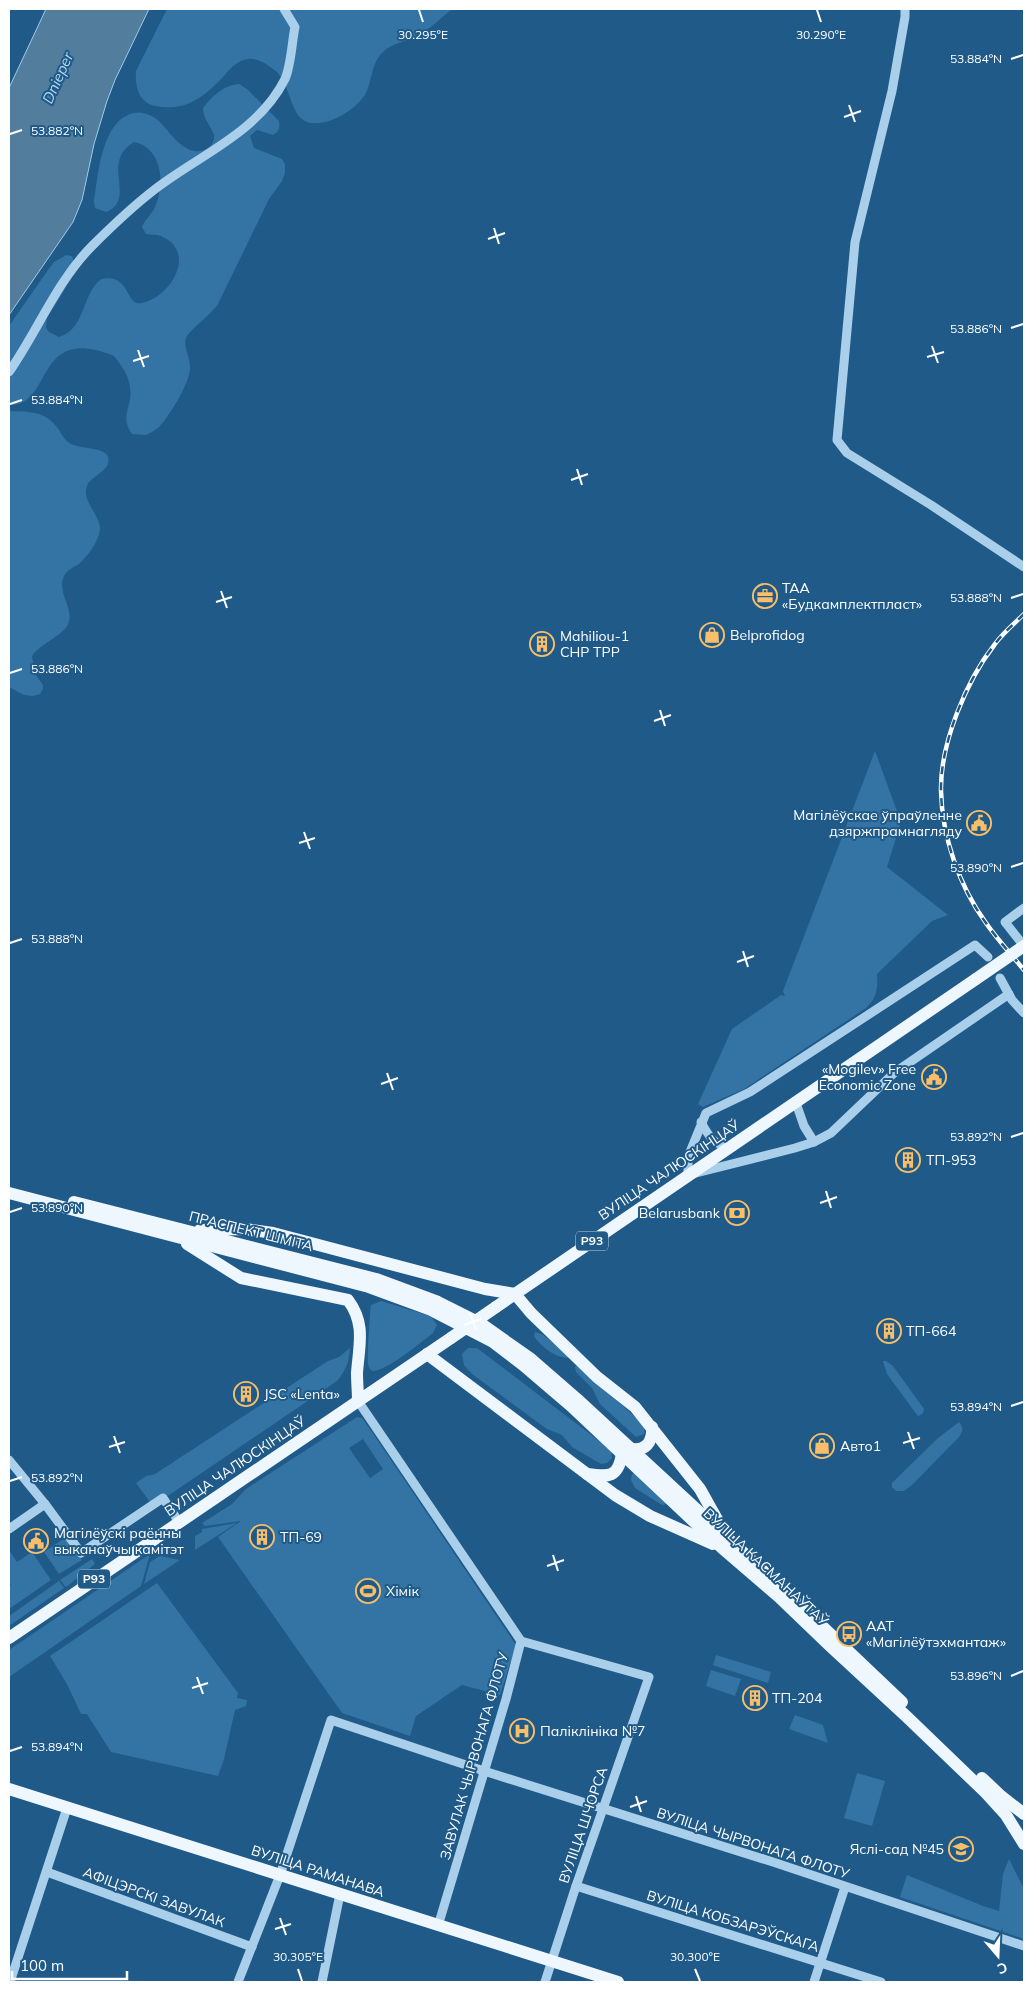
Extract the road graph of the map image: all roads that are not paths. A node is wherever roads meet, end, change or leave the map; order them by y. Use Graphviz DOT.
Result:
graph roads {
  1 [pos="284,9"];
  2 [pos="904,9"];
  3 [pos="9,372"];
  4 [pos="1024,567"];
  5 [pos="1024,908"];
  6 [pos="1024,946"];
  7 [pos="988,957"];
  8 [pos="1000,978"];
  9 [pos="1008,994"];
  10 [pos="1024,1013"];
  11 [pos="796,1103"];
  12 [pos="701,1122"];
  13 [pos="814,1142"];
  14 [pos="730,1147"];
  15 [pos="688,1175"];
  16 [pos="9,1185"];
  17 [pos="9,1194"];
  18 [pos="182,1234"];
  19 [pos="515,1294"];
  20 [pos="475,1326"];
  21 [pos="426,1354"];
  22 [pos="358,1401"];
  23 [pos="652,1427"];
  24 [pos="626,1451"];
  25 [pos="9,1460"];
  26 [pos="587,1474"];
  27 [pos="45,1504"];
  28 [pos="179,1522"];
  29 [pos="9,1529"];
  30 [pos="725,1544"];
  31 [pos="9,1638"];
  32 [pos="521,1641"];
  33 [pos="886,1693"];
  34 [pos="484,1771"];
  35 [pos="9,1789"];
  36 [pos="67,1808"];
  37 [pos="603,1809"];
  38 [pos="1024,1814"];
  39 [pos="1024,1844"];
  40 [pos="47,1872"];
  41 [pos="280,1875"];
  42 [pos="576,1886"];
  43 [pos="845,1887"];
  44 [pos="340,1894"];
  45 [pos="438,1926"];
  46 [pos="1024,1946"];
  47 [pos="252,1947"];
  48 [pos="553,1962"];
  49 [pos="821,1963"];
  50 [pos="11,1982"];
  51 [pos="238,1982"];
  52 [pos="322,1982"];
  53 [pos="546,1982"];
  54 [pos="618,1982"];
  55 [pos="814,1982"];
  56 [pos="881,1982"];
  1 -- 3 [label="street"];
  2 -- 4 [label="street"];
  5 -- 6 [label="street"];
  6 -- 11 [label="main road, ВУЛІЦА ЧАЛЮСКІНЦАЎ / Р93, bridge"];
  7 -- 12 [label="street"];
  8 -- 9 [label="street"];
  9 -- 10 [label="street"];
  9 -- 13 [label="street"];
  11 -- 13 [label="street"];
  11 -- 14 [label="main road, ВУЛІЦА ЧАЛЮСКІНЦАЎ / Р93"];
  12 -- 14 [label="street"];
  12 -- 15 [label="street"];
  13 -- 15 [label="street"];
  14 -- 15 [label="main road, ВУЛІЦА ЧАЛЮСКІНЦАЎ / Р93"];
  15 -- 19 [label="main road, ВУЛІЦА ЧАЛЮСКІНЦАЎ / Р93"];
  16 -- 18 [label="main road, ПРАСПЕКТ ШМІТА"];
  17 -- 18 [label="main road, ПРАСПЕКТ ШМІТА"];
  18 -- 19 [label="main road"];
  18 -- 20 [label="main road, ПРАСПЕКТ ШМІТА"];
  18 -- 22 [label="main road"];
  19 -- 21 [label="main road, ВУЛІЦА ЧАЛЮСКІНЦАЎ / Р93, bridge"];
  19 -- 23 [label="main road"];
  20 -- 24 [label="main road, ВУЛІЦА КАСМАНАЎТАЎ"];
  21 -- 22 [label="main road, ВУЛІЦА ЧАЛЮСКІНЦАЎ / Р93"];
  21 -- 26 [label="main road"];
  22 -- 28 [label="main road, ВУЛІЦА ЧАЛЮСКІНЦАЎ / Р93"];
  22 -- 32 [label="street, ЗАВУЛАК ЧЫРВОНАГА ФЛОТУ"];
  23 -- 24 [label="main road"];
  23 -- 30 [label="main road"];
  24 -- 26 [label="main road"];
  24 -- 30 [label="main road, ВУЛІЦА КАСМАНАЎТАЎ"];
  25 -- 27 [label="street"];
  26 -- 30 [label="main road"];
  27 -- 28 [label="street"];
  27 -- 29 [label="street"];
  28 -- 31 [label="main road, ВУЛІЦА ЧАЛЮСКІНЦАЎ / Р93"];
  30 -- 33 [label="main road, ВУЛІЦА КАСМАНАЎТАЎ"];
  32 -- 34 [label="street, ЗАВУЛАК ЧЫРВОНАГА ФЛОТУ"];
  32 -- 37 [label="street, ВУЛІЦА ШЧОРСА"];
  33 -- 38 [label="main road, ВУЛІЦА КАСМАНАЎТАЎ"];
  33 -- 39 [label="main road, ВУЛІЦА КАСМАНАЎТАЎ"];
  34 -- 37 [label="street, ВУЛІЦА ЧЫРВОНАГА ФЛОТУ"];
  34 -- 41 [label="street, ВУЛІЦА ЧЫРВОНАГА ФЛОТУ"];
  34 -- 45 [label="street, ЗАВУЛАК ЧЫРВОНАГА ФЛОТУ"];
  35 -- 36 [label="main road, ВУЛІЦА РАМАНАВА"];
  36 -- 40 [label="street"];
  36 -- 41 [label="main road, ВУЛІЦА РАМАНАВА"];
  37 -- 42 [label="street, ВУЛІЦА ШЧОРСА"];
  37 -- 43 [label="street, ВУЛІЦА ЧЫРВОНАГА ФЛОТУ"];
  40 -- 47 [label="street, АФІЦЭРСКІ ЗАВУЛАК"];
  40 -- 50 [label="street"];
  41 -- 44 [label="main road, ВУЛІЦА РАМАНАВА"];
  41 -- 47 [label="street"];
  42 -- 48 [label="street, ВУЛІЦА ШЧОРСА"];
  42 -- 49 [label="street, ВУЛІЦА КОБЗАРЭЎСКАГА"];
  43 -- 46 [label="street, ВУЛІЦА ЧЫРВОНАГА ФЛОТУ"];
  43 -- 49 [label="street"];
  44 -- 45 [label="main road, ВУЛІЦА РАМАНАВА"];
  44 -- 52 [label="street"];
  45 -- 48 [label="main road, ВУЛІЦА РАМАНАВА"];
  47 -- 51 [label="street"];
  48 -- 53 [label="street, ВУЛІЦА ШЧОРСА"];
  48 -- 54 [label="main road, ВУЛІЦА РАМАНАВА"];
  49 -- 55 [label="street"];
  49 -- 56 [label="street, ВУЛІЦА КОБЗАРЭЎСКАГА"];
}
